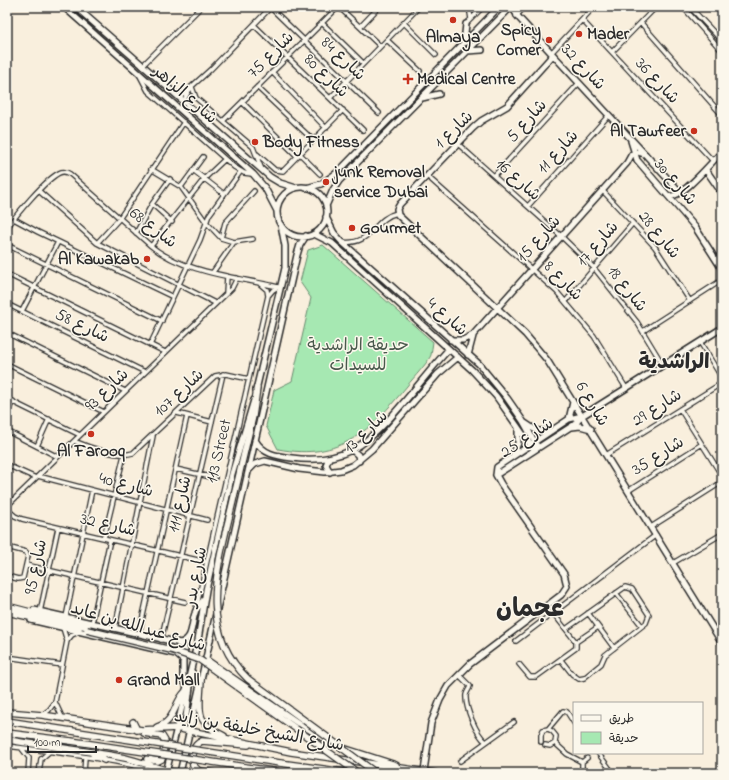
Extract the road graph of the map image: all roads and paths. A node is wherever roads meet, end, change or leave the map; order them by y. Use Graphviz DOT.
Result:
graph roads {
  1 [pos="64,7"];
  2 [pos="76,7"];
  3 [pos="200,7"];
  4 [pos="271,7"];
  5 [pos="338,7"];
  6 [pos="379,7"];
  7 [pos="419,7"];
  8 [pos="469,7"];
  9 [pos="483,7"];
  10 [pos="500,7"];
  11 [pos="511,7"];
  12 [pos="525,7"];
  13 [pos="594,7"];
  14 [pos="656,7"];
  15 [pos="683,7"];
  16 [pos="690,7"];
  17 [pos="505,13"];
  18 [pos="516,16"];
  19 [pos="471,18"];
  20 [pos="582,20"];
  21 [pos="404,22"];
  22 [pos="322,23"];
  23 [pos="641,23"];
  24 [pos="466,24"];
  25 [pos="254,25"];
  26 [pos="360,27"];
  27 [pos="304,40"];
  28 [pos="386,40"];
  29 [pos="722,41"];
  30 [pos="464,43"];
  31 [pos="380,46"];
  32 [pos="482,50"];
  33 [pos="467,51"];
  34 [pos="722,51"];
  35 [pos="114,52"];
  36 [pos="126,52"];
  37 [pos="612,52"];
  38 [pos="552,54"];
  39 [pos="436,55"];
  40 [pos="287,57"];
  41 [pos="363,63"];
  42 [pos="142,66"];
  43 [pos="420,71"];
  44 [pos="272,72"];
  45 [pos="139,73"];
  46 [pos="346,81"];
  47 [pos="579,83"];
  48 [pos="257,87"];
  49 [pos="192,88"];
  50 [pos="439,94"];
  51 [pos="330,98"];
  52 [pos="422,98"];
  53 [pos="181,100"];
  54 [pos="242,102"];
  55 [pos="343,110"];
  56 [pos="379,113"];
  57 [pos="608,115"];
  58 [pos="722,115"];
  59 [pos="223,121"];
  60 [pos="184,122"];
  61 [pos="197,124"];
  62 [pos="210,125"];
  63 [pos="326,128"];
  64 [pos="363,130"];
  65 [pos="630,138"];
  66 [pos="313,140"];
  67 [pos="458,144"];
  68 [pos="634,152"];
  69 [pos="722,152"];
  70 [pos="257,154"];
  71 [pos="645,154"];
  72 [pos="299,155"];
  73 [pos="203,157"];
  74 [pos="225,159"];
  75 [pos="713,161"];
  76 [pos="638,162"];
  77 [pos="627,163"];
  78 [pos="151,169"];
  79 [pos="193,170"];
  80 [pos="706,170"];
  81 [pos="240,171"];
  82 [pos="262,171"];
  83 [pos="253,174"];
  84 [pos="320,174"];
  85 [pos="427,176"];
  86 [pos="494,176"];
  87 [pos="170,179"];
  88 [pos="204,179"];
  89 [pos="181,187"];
  90 [pos="296,188"];
  91 [pos="306,188"];
  92 [pos="602,190"];
  93 [pos="39,191"];
  94 [pos="254,191"];
  95 [pos="679,193"];
  96 [pos="722,193"];
  97 [pos="224,194"];
  98 [pos="668,195"];
  99 [pos="189,196"];
  100 [pos="152,204"];
  101 [pos="676,205"];
  102 [pos="326,206"];
  103 [pos="528,206"];
  104 [pos="277,211"];
  105 [pos="397,213"];
  106 [pos="326,217"];
  107 [pos="119,218"];
  108 [pos="14,219"];
  109 [pos="172,222"];
  110 [pos="206,222"];
  111 [pos="634,223"];
  112 [pos="281,225"];
  113 [pos="7,228"];
  114 [pos="136,233"];
  115 [pos="314,234"];
  116 [pos="306,236"];
  117 [pos="561,236"];
  118 [pos="221,238"];
  119 [pos="253,240"];
  120 [pos="58,242"];
  121 [pos="234,242"];
  122 [pos="342,242"];
  123 [pos="97,243"];
  124 [pos="7,245"];
  125 [pos="150,246"];
  126 [pos="46,265"];
  127 [pos="188,266"];
  128 [pos="532,268"];
  129 [pos="594,268"];
  130 [pos="722,269"];
  131 [pos="213,272"];
  132 [pos="7,274"];
  133 [pos="227,276"];
  134 [pos="237,278"];
  135 [pos="722,280"];
  136 [pos="260,283"];
  137 [pos="179,284"];
  138 [pos="34,287"];
  139 [pos="279,288"];
  140 [pos="226,293"];
  141 [pos="268,296"];
  142 [pos="173,297"];
  143 [pos="566,301"];
  144 [pos="690,301"];
  145 [pos="215,303"];
  146 [pos="7,304"];
  147 [pos="497,308"];
  148 [pos="22,311"];
  149 [pos="162,321"];
  150 [pos="722,328"];
  151 [pos="643,331"];
  152 [pos="7,333"];
  153 [pos="473,335"];
  154 [pos="451,340"];
  155 [pos="700,342"];
  156 [pos="150,345"];
  157 [pos="449,349"];
  158 [pos="165,352"];
  159 [pos="468,355"];
  160 [pos="458,357"];
  161 [pos="7,364"];
  162 [pos="663,365"];
  163 [pos="145,372"];
  164 [pos="223,374"];
  165 [pos="722,378"];
  166 [pos="249,379"];
  167 [pos="722,383"];
  168 [pos="257,388"];
  169 [pos="626,388"];
  170 [pos="125,391"];
  171 [pos="7,399"];
  172 [pos="573,401"];
  173 [pos="13,402"];
  174 [pos="680,409"];
  175 [pos="104,412"];
  176 [pos="7,413"];
  177 [pos="177,413"];
  178 [pos="187,416"];
  179 [pos="582,416"];
  180 [pos="569,419"];
  181 [pos="49,420"];
  182 [pos="523,421"];
  183 [pos="212,422"];
  184 [pos="516,424"];
  185 [pos="569,428"];
  186 [pos="590,429"];
  187 [pos="7,431"];
  188 [pos="552,431"];
  189 [pos="80,435"];
  190 [pos="153,435"];
  191 [pos="256,440"];
  192 [pos="74,441"];
  193 [pos="532,443"];
  194 [pos="702,444"];
  195 [pos="37,446"];
  196 [pos="536,449"];
  197 [pos="352,450"];
  198 [pos="124,454"];
  199 [pos="606,454"];
  200 [pos="512,456"];
  201 [pos="58,457"];
  202 [pos="329,458"];
  203 [pos="359,461"];
  204 [pos="7,465"];
  205 [pos="176,469"];
  206 [pos="248,471"];
  207 [pos="330,472"];
  208 [pos="200,474"];
  209 [pos="496,475"];
  210 [pos="722,476"];
  211 [pos="37,477"];
  212 [pos="215,478"];
  213 [pos="722,482"];
  214 [pos="92,490"];
  215 [pos="628,491"];
  216 [pos="114,496"];
  217 [pos="7,500"];
  218 [pos="11,502"];
  219 [pos="141,503"];
  220 [pos="7,506"];
  221 [pos="7,509"];
  222 [pos="166,509"];
  223 [pos="191,515"];
  224 [pos="207,520"];
  225 [pos="651,527"];
  226 [pos="58,528"];
  227 [pos="83,533"];
  228 [pos="722,534"];
  229 [pos="656,536"];
  230 [pos="104,538"];
  231 [pos="110,540"];
  232 [pos="133,545"];
  233 [pos="7,547"];
  234 [pos="157,551"];
  235 [pos="181,557"];
  236 [pos="206,562"];
  237 [pos="673,563"];
  238 [pos="26,564"];
  239 [pos="49,570"];
  240 [pos="7,576"];
  241 [pos="74,576"];
  242 [pos="101,582"];
  243 [pos="124,588"];
  244 [pos="616,593"];
  245 [pos="148,594"];
  246 [pos="204,598"];
  247 [pos="171,599"];
  248 [pos="185,602"];
  249 [pos="7,606"];
  250 [pos="40,612"];
  251 [pos="7,613"];
  252 [pos="554,613"];
  253 [pos="588,613"];
  254 [pos="194,614"];
  255 [pos="66,618"];
  256 [pos="642,626"];
  257 [pos="89,627"];
  258 [pos="598,627"];
  259 [pos="63,628"];
  260 [pos="115,629"];
  261 [pos="566,629"];
  262 [pos="79,632"];
  263 [pos="139,634"];
  264 [pos="161,640"];
  265 [pos="198,640"];
  266 [pos="67,641"];
  267 [pos="516,641"];
  268 [pos="576,642"];
  269 [pos="176,643"];
  270 [pos="722,643"];
  271 [pos="614,648"];
  272 [pos="176,654"];
  273 [pos="7,657"];
  274 [pos="561,660"];
  275 [pos="519,664"];
  276 [pos="62,665"];
  277 [pos="191,667"];
  278 [pos="459,675"];
  279 [pos="201,680"];
  280 [pos="186,689"];
  281 [pos="54,702"];
  282 [pos="7,711"];
  283 [pos="42,715"];
  284 [pos="63,718"];
  285 [pos="192,718"];
  286 [pos="7,721"];
  287 [pos="573,721"];
  288 [pos="133,722"];
  289 [pos="514,722"];
  290 [pos="176,728"];
  291 [pos="548,729"];
  292 [pos="140,730"];
  293 [pos="189,731"];
  294 [pos="7,733"];
  295 [pos="7,740"];
  296 [pos="236,741"];
  297 [pos="486,742"];
  298 [pos="542,742"];
  299 [pos="555,743"];
  300 [pos="252,744"];
  301 [pos="545,745"];
  302 [pos="7,746"];
  303 [pos="21,748"];
  304 [pos="67,749"];
  305 [pos="50,752"];
  306 [pos="90,752"];
  307 [pos="58,753"];
  308 [pos="599,754"];
  309 [pos="117,756"];
  310 [pos="85,757"];
  311 [pos="124,758"];
  312 [pos="587,758"];
  313 [pos="104,760"];
  314 [pos="460,761"];
  315 [pos="582,762"];
  316 [pos="402,768"];
  317 [pos="424,771"];
  318 [pos="166,772"];
  319 [pos="28,773"];
  320 [pos="39,773"];
  321 [pos="84,773"];
  322 [pos="153,773"];
  323 [pos="158,773"];
  324 [pos="179,773"];
  325 [pos="212,773"];
  326 [pos="282,773"];
  327 [pos="352,773"];
  328 [pos="358,773"];
  329 [pos="376,773"];
  330 [pos="434,773"];
  331 [pos="582,773"];
  332 [pos="613,773"];
  1 -- 35 [label="street, شارع الزاهر"];
  2 -- 36 [label="street, شارع الزاهر"];
  3 -- 42 [label="street"];
  4 -- 25 [label="street"];
  4 -- 27 [label="street, شارع 84"];
  5 -- 22 [label="street, شارع 75"];
  5 -- 26 [label="street"];
  6 -- 26 [label="street"];
  7 -- 21 [label="street"];
  8 -- 19 [label="street"];
  9 -- 19 [label="street"];
  10 -- 30 [label="street"];
  11 -- 17 [label="street"];
  11 -- 18 [label="street, شارع 32"];
  12 -- 18 [label="street"];
  13 -- 20 [label="street"];
  14 -- 23 [label="street"];
  15 -- 34 [label="street"];
  16 -- 29 [label="street"];
  17 -- 18 [label="street"];
  17 -- 33 [label="street"];
  18 -- 38 [label="street, شارع 32"];
  19 -- 24 [label="street"];
  20 -- 37 [label="street, شارع 36"];
  20 -- 38 [label="street"];
  21 -- 28 [label="street"];
  21 -- 39 [label="street"];
  22 -- 27 [label="street, شارع 75"];
  22 -- 41 [label="street"];
  23 -- 37 [label="street"];
  23 -- 58 [label="street"];
  24 -- 30 [label="street"];
  25 -- 40 [label="street, شارع 80"];
  25 -- 49 [label="street"];
  26 -- 31 [label="street"];
  27 -- 40 [label="street, شارع 75"];
  27 -- 46 [label="street, شارع 84"];
  28 -- 31 [label="street"];
  28 -- 43 [label="street"];
  30 -- 91 [label="street"];
  31 -- 41 [label="street"];
  32 -- 33 [label="street"];
  33 -- 52 [label="street"];
  35 -- 36 [label="street"];
  35 -- 45 [label="street, شارع الزاهر"];
  36 -- 42 [label="street, شارع الزاهر"];
  37 -- 75 [label="street, شارع 36"];
  38 -- 47 [label="street, شارع 32"];
  38 -- 67 [label="street, شارع 1"];
  40 -- 44 [label="street, شارع 75"];
  40 -- 51 [label="street, شارع 80"];
  41 -- 46 [label="street"];
  42 -- 53 [label="street, شارع الزاهر"];
  44 -- 48 [label="street, شارع 75"];
  44 -- 63 [label="street"];
  45 -- 60 [label="street"];
  45 -- 61 [label="street, شارع الزاهر"];
  46 -- 51 [label="street"];
  46 -- 56 [label="street, شارع 84"];
  47 -- 57 [label="street, شارع 32"];
  47 -- 86 [label="street, شارع 5"];
  48 -- 54 [label="street, شارع 75"];
  48 -- 66 [label="street"];
  49 -- 53 [label="street"];
  49 -- 59 [label="street"];
  50 -- 52 [label="street"];
  51 -- 55 [label="street, شارع 80"];
  52 -- 102 [label="street"];
  53 -- 62 [label="street, شارع الزاهر"];
  54 -- 59 [label="street, شارع 75"];
  54 -- 72 [label="street"];
  55 -- 63 [label="street"];
  55 -- 64 [label="street, شارع 80"];
  57 -- 65 [label="street, شارع 32"];
  57 -- 103 [label="street, شارع 11"];
  59 -- 70 [label="street"];
  60 -- 74 [label="street"];
  60 -- 78 [label="street"];
  61 -- 62 [label="street"];
  61 -- 83 [label="street, شارع الزاهر"];
  62 -- 82 [label="street, شارع الزاهر"];
  63 -- 66 [label="street"];
  65 -- 68 [label="street, شارع 32"];
  65 -- 71 [label="street, شارع 32"];
  66 -- 72 [label="street"];
  67 -- 85 [label="street, شارع 1"];
  67 -- 86 [label="street, شارع 16"];
  68 -- 71 [label="street"];
  68 -- 76 [label="street, شارع 30"];
  68 -- 77 [label="street, شارع 15"];
  69 -- 75 [label="street"];
  70 -- 72 [label="street"];
  70 -- 82 [label="street"];
  71 -- 95 [label="street, شارع 30"];
  72 -- 84 [label="street"];
  73 -- 79 [label="street"];
  74 -- 81 [label="street"];
  74 -- 88 [label="street"];
  75 -- 80 [label="street"];
  76 -- 77 [label="street"];
  76 -- 98 [label="street, شارع 30"];
  77 -- 92 [label="street, شارع 15"];
  78 -- 87 [label="street"];
  78 -- 107 [label="street"];
  79 -- 88 [label="street"];
  79 -- 89 [label="street"];
  80 -- 95 [label="street"];
  80 -- 96 [label="street"];
  81 -- 83 [label="street"];
  81 -- 97 [label="street"];
  82 -- 90 [label="street, شارع الزاهر"];
  83 -- 104 [label="street, شارع الزاهر"];
  85 -- 105 [label="street, شارع 1"];
  85 -- 128 [label="street, شارع 8"];
  86 -- 103 [label="street, شارع 16"];
  87 -- 89 [label="street"];
  87 -- 100 [label="street"];
  88 -- 97 [label="street"];
  88 -- 99 [label="street"];
  89 -- 99 [label="street"];
  90 -- 91 [label="street"];
  90 -- 104 [label="street"];
  91 -- 102 [label="street"];
  92 -- 111 [label="street, شارع 28"];
  92 -- 117 [label="street, شارع 15"];
  93 -- 107 [label="street, شارع 68"];
  93 -- 108 [label="street"];
  93 -- 123 [label="street"];
  94 -- 118 [label="street"];
  95 -- 98 [label="street"];
  95 -- 101 [label="street"];
  97 -- 110 [label="street"];
  98 -- 101 [label="street, شارع 30"];
  99 -- 109 [label="street"];
  99 -- 110 [label="street"];
  100 -- 109 [label="street"];
  100 -- 114 [label="street"];
  101 -- 130 [label="street, شارع 30"];
  102 -- 106 [label="street"];
  103 -- 117 [label="street, شارع 16"];
  104 -- 112 [label="street"];
  105 -- 122 [label="street"];
  105 -- 147 [label="street, شارع 6"];
  106 -- 115 [label="street"];
  106 -- 122 [label="street, شارع 4"];
  107 -- 114 [label="street, شارع 68"];
  107 -- 123 [label="street"];
  108 -- 113 [label="street"];
  108 -- 120 [label="street"];
  109 -- 125 [label="street"];
  110 -- 118 [label="street"];
  110 -- 127 [label="street"];
  111 -- 129 [label="street, شارع 17"];
  111 -- 144 [label="street, شارع 28"];
  112 -- 116 [label="street"];
  112 -- 139 [label="street, شارع بدر"];
  114 -- 125 [label="street, شارع 68"];
  115 -- 116 [label="street"];
  115 -- 157 [label="street, شارع 4"];
  116 -- 191 [label="street, شارع بدر"];
  117 -- 128 [label="street, شارع 15"];
  117 -- 129 [label="street, شارع 18"];
  118 -- 121 [label="street"];
  119 -- 121 [label="street"];
  120 -- 126 [label="street"];
  120 -- 142 [label="street"];
  121 -- 131 [label="street"];
  122 -- 154 [label="street, شارع 4"];
  123 -- 137 [label="street"];
  124 -- 126 [label="street"];
  125 -- 127 [label="street, شارع 68"];
  126 -- 138 [label="street"];
  126 -- 149 [label="street"];
  127 -- 131 [label="street, شارع 68"];
  127 -- 137 [label="street"];
  128 -- 143 [label="street, شارع 8"];
  128 -- 147 [label="street, شارع 15"];
  129 -- 143 [label="street, شارع 17"];
  129 -- 151 [label="street, شارع 18"];
  131 -- 133 [label="street, شارع 68"];
  132 -- 138 [label="street"];
  133 -- 134 [label="street, شارع 68"];
  133 -- 140 [label="street"];
  134 -- 136 [label="street, شارع 68"];
  134 -- 140 [label="street, شارع 93"];
  135 -- 144 [label="street"];
  136 -- 139 [label="street, شارع 68"];
  136 -- 141 [label="street"];
  137 -- 142 [label="street"];
  137 -- 145 [label="street"];
  138 -- 148 [label="street"];
  138 -- 156 [label="street"];
  139 -- 141 [label="street"];
  139 -- 168 [label="street, شارع بدر"];
  140 -- 145 [label="street, شارع 93"];
  141 -- 166 [label="street, 113 Street"];
  142 -- 149 [label="street"];
  143 -- 169 [label="street, شارع 8"];
  144 -- 151 [label="street"];
  145 -- 158 [label="street, شارع 93"];
  146 -- 148 [label="street, شارع 58"];
  147 -- 153 [label="street, شارع 15"];
  147 -- 172 [label="street, شارع 6"];
  148 -- 163 [label="street, شارع 58"];
  149 -- 156 [label="street"];
  150 -- 155 [label="street, شارع 25"];
  151 -- 162 [label="street, شارع 18"];
  152 -- 170 [label="street"];
  153 -- 154 [label="street"];
  153 -- 159 [label="street, شارع 15"];
  154 -- 159 [label="street, شارع 4"];
  155 -- 162 [label="street, شارع 25"];
  155 -- 165 [label="street"];
  156 -- 158 [label="street"];
  157 -- 160 [label="street, شارع 4"];
  157 -- 197 [label="street, شارع 13"];
  158 -- 163 [label="street, شارع 93"];
  159 -- 182 [label="street, شارع 4"];
  160 -- 184 [label="street, شارع 4"];
  160 -- 203 [label="street, شارع 13"];
  161 -- 175 [label="street"];
  162 -- 169 [label="street, شارع 25"];
  163 -- 170 [label="street, شارع 93"];
  164 -- 166 [label="street, شارع 107"];
  164 -- 177 [label="street, شارع 107"];
  164 -- 183 [label="street, شارع 111"];
  166 -- 236 [label="street, 113 Street"];
  167 -- 174 [label="street, شارع 29"];
  168 -- 246 [label="street, شارع بدر"];
  168 -- 329 [label="main road, شارع بدر, bridge"];
  169 -- 179 [label="street, شارع 25"];
  170 -- 175 [label="street, شارع 93"];
  171 -- 173 [label="street"];
  172 -- 179 [label="street, شارع 6"];
  172 -- 180 [label="street"];
  173 -- 176 [label="street"];
  173 -- 181 [label="street"];
  174 -- 194 [label="street"];
  174 -- 199 [label="street, شارع 29"];
  175 -- 189 [label="street, شارع 93"];
  177 -- 178 [label="street"];
  177 -- 190 [label="street, شارع 107"];
  178 -- 183 [label="street"];
  178 -- 205 [label="street"];
  179 -- 180 [label="street, شارع 25"];
  179 -- 185 [label="street, شارع 25"];
  179 -- 186 [label="street, شارع 6"];
  180 -- 188 [label="street, شارع 25"];
  181 -- 189 [label="street"];
  181 -- 195 [label="street"];
  182 -- 188 [label="street"];
  182 -- 193 [label="street, شارع 4"];
  183 -- 208 [label="street, شارع 111"];
  184 -- 193 [label="street, شارع 4"];
  184 -- 200 [label="street"];
  185 -- 186 [label="street"];
  185 -- 196 [label="street, شارع 25"];
  186 -- 199 [label="street, شارع 6"];
  187 -- 195 [label="street"];
  188 -- 193 [label="street, شارع 25"];
  189 -- 192 [label="street, شارع 93"];
  190 -- 198 [label="street, شارع 107"];
  190 -- 219 [label="street, شارع 107"];
  191 -- 202 [label="street, شارع 13"];
  191 -- 206 [label="street, شارع بدر"];
  192 -- 198 [label="street"];
  192 -- 201 [label="street, شارع 93"];
  193 -- 196 [label="street, شارع 4"];
  193 -- 200 [label="street, شارع 25"];
  194 -- 210 [label="street"];
  194 -- 215 [label="street, شارع 35"];
  195 -- 201 [label="street"];
  196 -- 209 [label="street, شارع 25"];
  197 -- 202 [label="street, شارع 13"];
  197 -- 203 [label="street"];
  198 -- 216 [label="street"];
  199 -- 215 [label="street, شارع 6"];
  200 -- 209 [label="street, شارع 25"];
  201 -- 211 [label="street, شارع 93"];
  202 -- 207 [label="street"];
  203 -- 207 [label="street, شارع 13"];
  204 -- 211 [label="street, شارع 40"];
  205 -- 208 [label="street"];
  205 -- 222 [label="street"];
  206 -- 207 [label="street, شارع 13"];
  206 -- 279 [label="street, شارع بدر"];
  208 -- 212 [label="street"];
  208 -- 223 [label="street, شارع 111"];
  209 -- 278 [label="street"];
  211 -- 214 [label="street, شارع 40"];
  211 -- 218 [label="street, شارع 93"];
  213 -- 225 [label="street"];
  214 -- 216 [label="street, شارع 40"];
  214 -- 227 [label="street"];
  215 -- 225 [label="street, شارع 6"];
  216 -- 219 [label="street, شارع 40"];
  216 -- 230 [label="street"];
  217 -- 218 [label="street"];
  218 -- 220 [label="street, شارع 93"];
  219 -- 222 [label="street, شارع 40"];
  219 -- 232 [label="street, شارع 107"];
  221 -- 226 [label="street, شارع 32"];
  222 -- 223 [label="street, شارع 40"];
  222 -- 234 [label="street"];
  223 -- 224 [label="street, شارع 40"];
  223 -- 235 [label="street, شارع 111"];
  225 -- 229 [label="street, شارع 6"];
  226 -- 227 [label="street, شارع 32"];
  226 -- 239 [label="street, شارع 95"];
  227 -- 230 [label="street, شارع 32"];
  227 -- 241 [label="street"];
  228 -- 237 [label="street"];
  229 -- 237 [label="street, شارع 6"];
  229 -- 252 [label="street"];
  230 -- 231 [label="street, شارع 32"];
  231 -- 232 [label="street, شارع 32"];
  231 -- 242 [label="street"];
  232 -- 234 [label="street, شارع 32"];
  232 -- 243 [label="street, شارع 107"];
  233 -- 238 [label="street"];
  234 -- 235 [label="street, شارع 32"];
  234 -- 245 [label="street"];
  235 -- 236 [label="street, شارع 32"];
  235 -- 247 [label="street, شارع 111"];
  236 -- 254 [label="street, 113 Street"];
  237 -- 270 [label="street, شارع 6"];
  238 -- 239 [label="street"];
  238 -- 240 [label="street"];
  239 -- 241 [label="street"];
  239 -- 250 [label="street, شارع 95"];
  241 -- 242 [label="street"];
  241 -- 255 [label="street"];
  242 -- 243 [label="street"];
  242 -- 257 [label="street"];
  243 -- 245 [label="street"];
  243 -- 260 [label="street, شارع 107"];
  244 -- 253 [label="street"];
  244 -- 256 [label="street"];
  244 -- 256 [label="street"];
  245 -- 247 [label="street"];
  245 -- 263 [label="street"];
  246 -- 254 [label="street, شارع عبدالله بن عابد"];
  246 -- 265 [label="street, شارع بدر"];
  247 -- 248 [label="street"];
  247 -- 264 [label="street, شارع 111"];
  249 -- 250 [label="street, شارع عبدالله بن عابد"];
  249 -- 257 [label="main road, شارع عبدالله بن عابد"];
  250 -- 255 [label="street, شارع عبدالله بن عابد"];
  251 -- 257 [label="main road, شارع عبدالله بن عابد"];
  251 -- 259 [label="street, شارع عبدالله بن عابد"];
  252 -- 261 [label="street"];
  252 -- 267 [label="street"];
  253 -- 258 [label="street"];
  253 -- 261 [label="street"];
  254 -- 265 [label="street"];
  254 -- 269 [label="street, شارع عبدالله بن عابد"];
  255 -- 257 [label="street, شارع عبدالله بن عابد"];
  256 -- 271 [label="street"];
  257 -- 260 [label="street, شارع عبدالله بن عابد"];
  257 -- 316 [label="main road, شارع عبدالله بن عابد, bridge"];
  257 -- 328 [label="main road, شارع عبدالله بن عابد, bridge"];
  258 -- 268 [label="street"];
  258 -- 271 [label="street"];
  259 -- 262 [label="street, شارع عبدالله بن عابد"];
  259 -- 266 [label="street"];
  260 -- 263 [label="street, شارع عبدالله بن عابد"];
  261 -- 268 [label="street"];
  262 -- 266 [label="street"];
  262 -- 272 [label="street, شارع عبدالله بن عابد"];
  263 -- 264 [label="street, شارع عبدالله بن عابد"];
  264 -- 269 [label="street, شارع عبدالله بن عابد"];
  265 -- 277 [label="street, شارع بدر"];
  266 -- 276 [label="street"];
  268 -- 274 [label="street"];
  269 -- 272 [label="street"];
  271 -- 274 [label="street"];
  272 -- 280 [label="street, شارع عبدالله بن عابد"];
  273 -- 276 [label="street"];
  274 -- 275 [label="street"];
  276 -- 281 [label="street"];
  277 -- 280 [label="street, شارع بدر"];
  277 -- 285 [label="street"];
  278 -- 297 [label="street"];
  278 -- 317 [label="street"];
  279 -- 285 [label="street, شارع بدر"];
  279 -- 296 [label="main road"];
  280 -- 290 [label="street, شارع بدر"];
  280 -- 292 [label="main road"];
  281 -- 283 [label="street"];
  281 -- 284 [label="street"];
  282 -- 283 [label="main road, شارع الشيخ خليفة بن زايد"];
  283 -- 284 [label="main road, شارع الشيخ خليفة بن زايد"];
  284 -- 292 [label="main road, شارع الشيخ خليفة بن زايد"];
  285 -- 293 [label="street, شارع بدر"];
  286 -- 327 [label="main road, شارع الشيخ خليفة بن زايد, bridge"];
  287 -- 291 [label="street"];
  288 -- 292 [label="main road"];
  289 -- 297 [label="street"];
  290 -- 292 [label="main road, شارع الشيخ خليفة بن زايد"];
  290 -- 293 [label="main road, شارع الشيخ خليفة بن زايد"];
  290 -- 318 [label="street, شارع بدر"];
  291 -- 298 [label="street"];
  291 -- 299 [label="street"];
  292 -- 309 [label="main road"];
  293 -- 296 [label="main road, شارع الشيخ خليفة بن زايد"];
  293 -- 324 [label="street, شارع بدر"];
  294 -- 326 [label="main road, bridge"];
  295 -- 304 [label="main road"];
  296 -- 300 [label="main road, شارع الشيخ خليفة بن زايد"];
  297 -- 314 [label="street"];
  299 -- 301 [label="street"];
  299 -- 315 [label="street"];
  300 -- 316 [label="main road, شارع الشيخ خليفة بن زايد"];
  300 -- 325 [label="main road"];
  302 -- 303 [label="street"];
  303 -- 305 [label="street"];
  303 -- 319 [label="street"];
  304 -- 306 [label="main road"];
  304 -- 307 [label="main road"];
  305 -- 307 [label="street"];
  305 -- 320 [label="street"];
  306 -- 309 [label="main road"];
  306 -- 313 [label="main road"];
  307 -- 310 [label="street"];
  308 -- 332 [label="street"];
  309 -- 311 [label="main road"];
  310 -- 313 [label="street"];
  310 -- 321 [label="street"];
  311 -- 318 [label="main road"];
  311 -- 323 [label="main road"];
  312 -- 315 [label="street"];
  313 -- 322 [label="street"];
  315 -- 331 [label="street"];
  316 -- 317 [label="main road, شارع الشيخ خليفة بن زايد"];
  317 -- 330 [label="main road, شارع الشيخ خليفة بن زايد"];
  318 -- 324 [label="main road"];
}
